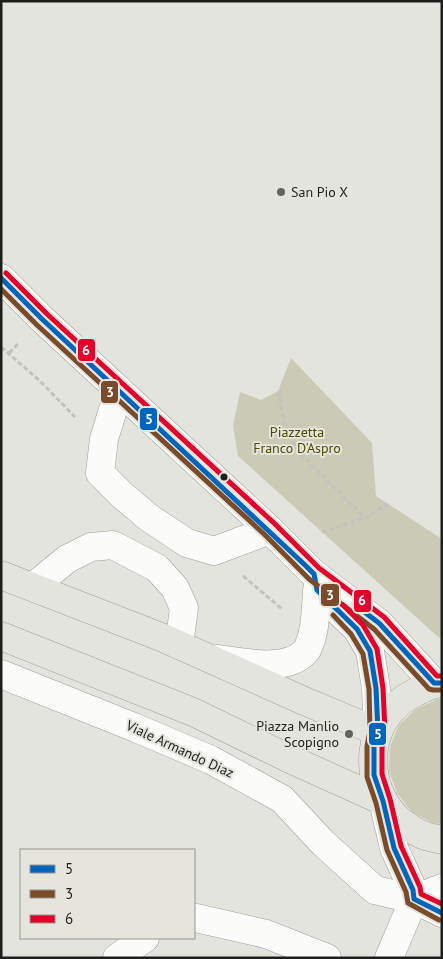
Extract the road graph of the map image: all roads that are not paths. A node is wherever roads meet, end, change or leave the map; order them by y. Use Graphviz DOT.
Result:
graph roads {
  1 [pos="1,278"];
  2 [pos="119,390"];
  3 [pos="270,530"];
  4 [pos="1,575"];
  5 [pos="316,582"];
  6 [pos="32,587"];
  7 [pos="1,636"];
  8 [pos="179,645"];
  9 [pos="208,658"];
  10 [pos="1,674"];
  11 [pos="438,683"];
  12 [pos="378,732"];
  13 [pos="383,801"];
  14 [pos="442,840"];
  15 [pos="442,888"];
  16 [pos="414,899"];
  17 [pos="442,913"];
  18 [pos="195,918"];
  19 [pos="144,939"];
  20 [pos="117,958"];
  21 [pos="327,958"];
  22 [pos="389,958"];
  1 -- 2 [label="street"];
  2 -- 3 [label="street"];
  2 -- 3 [label="street"];
  3 -- 5 [label="street"];
  4 -- 6 [label="main road"];
  5 -- 9 [label="street"];
  5 -- 11 [label="street"];
  5 -- 12 [label="street"];
  6 -- 8 [label="main road"];
  6 -- 8 [label="street"];
  7 -- 13 [label="main road"];
  8 -- 9 [label="main road"];
  9 -- 12 [label="main road"];
  10 -- 16 [label="street, Viale Armando Diaz"];
  11 -- 12 [label="main road"];
  12 -- 13 [label="main road"];
  13 -- 14 [label="main road"];
  13 -- 16 [label="street"];
  15 -- 16 [label="street"];
  16 -- 17 [label="street, Viale Armando Diaz"];
  16 -- 22 [label="street"];
  18 -- 21 [label="street"];
  19 -- 20 [label="street"];
}
